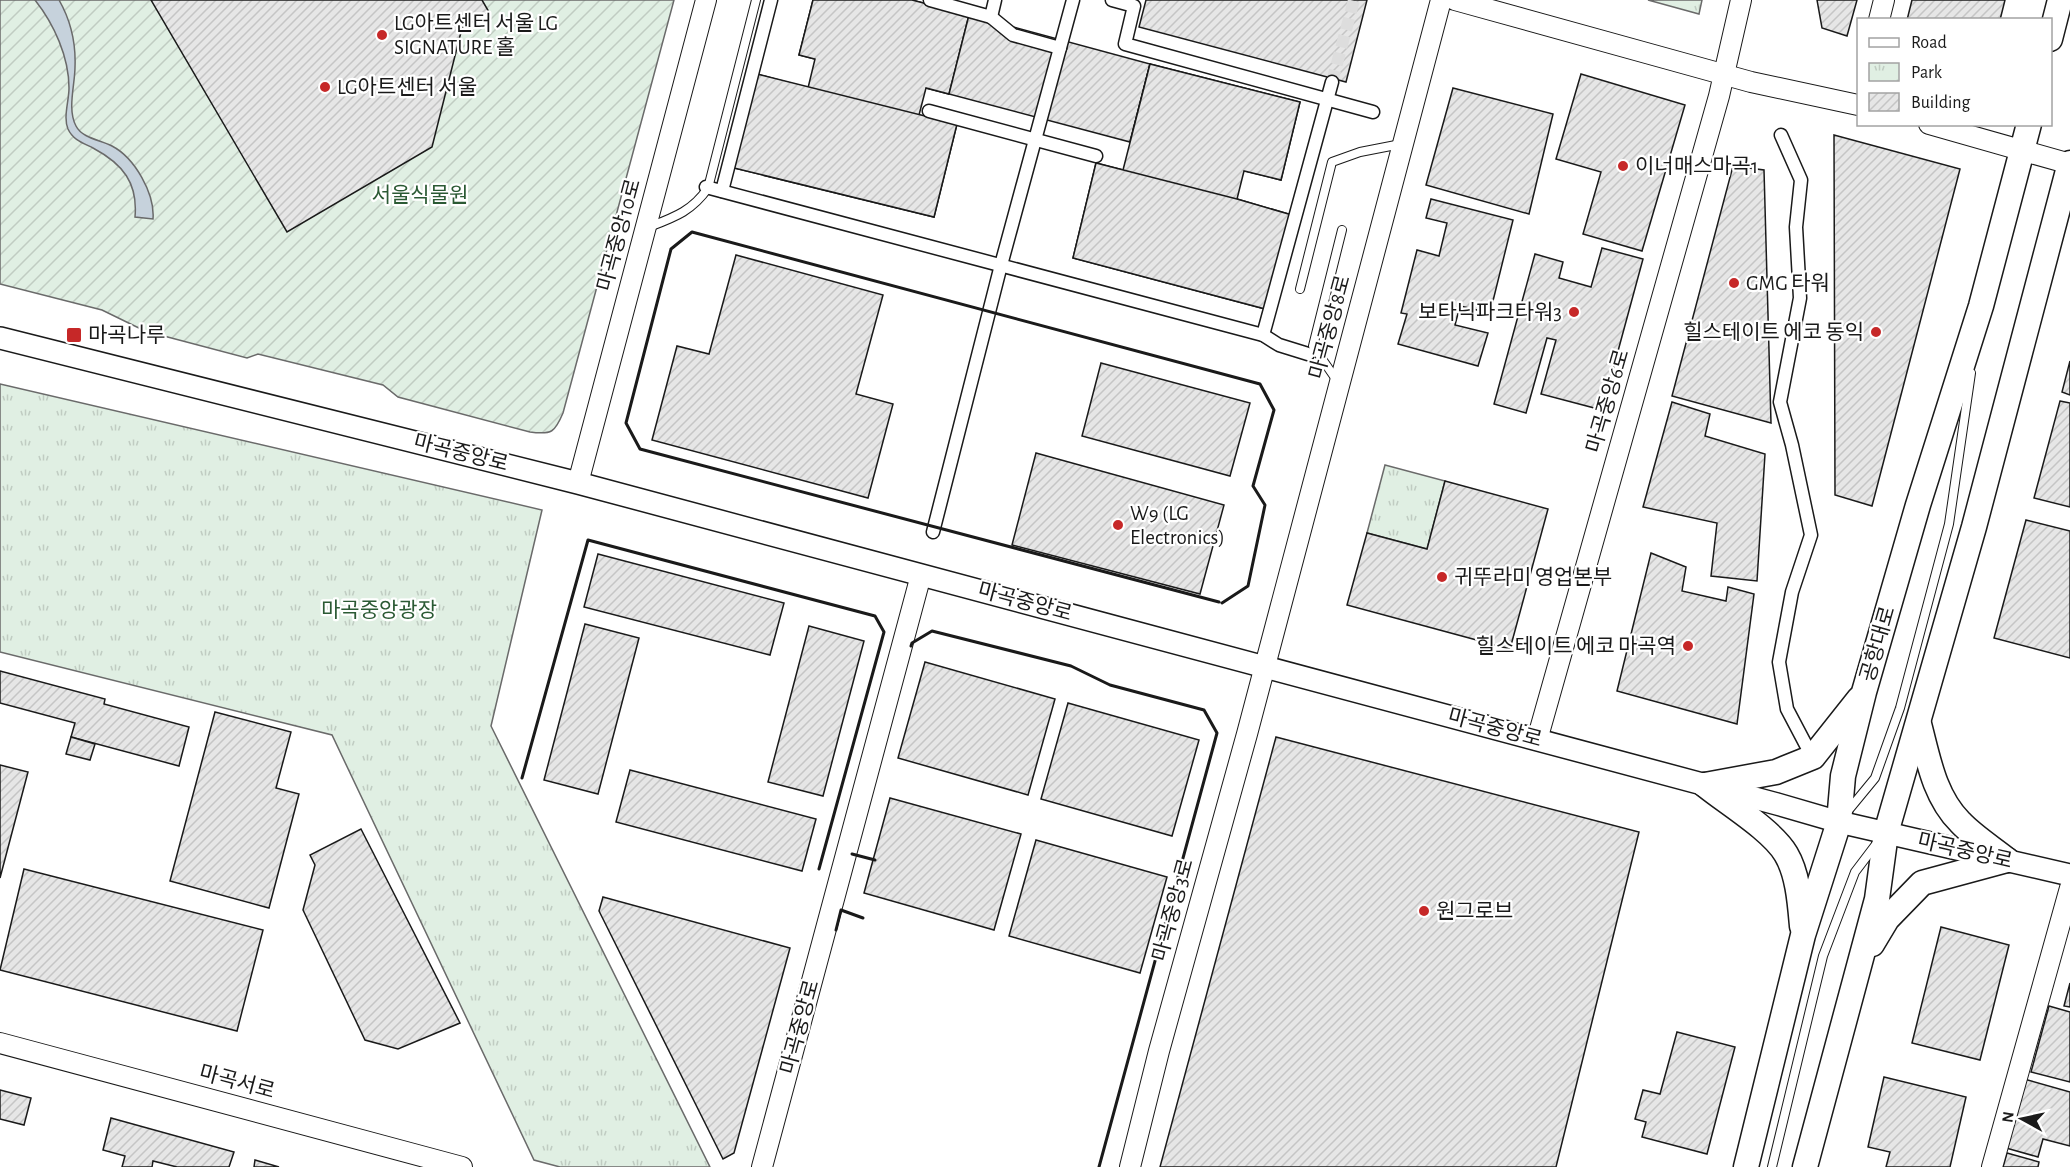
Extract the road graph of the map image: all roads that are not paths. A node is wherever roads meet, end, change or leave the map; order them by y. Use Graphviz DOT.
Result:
graph roads {
  1 [pos="705,0"];
  2 [pos="756,0"];
  3 [pos="771,0"];
  4 [pos="930,0"];
  5 [pos="995,0"];
  6 [pos="1073,0"];
  7 [pos="1112,0"];
  8 [pos="1441,0"];
  9 [pos="1455,0"];
  10 [pos="1741,0"];
  11 [pos="1884,0"];
  12 [pos="2060,0"];
  13 [pos="991,17"];
  14 [pos="1880,18"];
  15 [pos="2052,31"];
  16 [pos="1060,48"];
  17 [pos="1725,74"];
  18 [pos="1332,82"];
  19 [pos="1328,99"];
  20 [pos="1857,101"];
  21 [pos="929,111"];
  22 [pos="1373,112"];
  23 [pos="1936,126"];
  24 [pos="2029,126"];
  25 [pos="1781,135"];
  26 [pos="1035,140"];
  27 [pos="1403,144"];
  28 [pos="2023,150"];
  29 [pos="1096,156"];
  30 [pos="2070,164"];
  31 [pos="707,188"];
  32 [pos="722,191"];
  33 [pos="645,229"];
  34 [pos="1342,230"];
  35 [pos="1001,266"];
  36 [pos="1300,289"];
  37 [pos="1981,306"];
  38 [pos="1263,335"];
  39 [pos="0,338"];
  40 [pos="1308,354"];
  41 [pos="1339,385"];
  42 [pos="578,483"];
  43 [pos="933,532"];
  44 [pos="921,575"];
  45 [pos="1264,666"];
  46 [pos="1864,693"];
  47 [pos="1919,723"];
  48 [pos="1537,740"];
  49 [pos="1807,747"];
  50 [pos="1705,785"];
  51 [pos="1839,822"];
  52 [pos="1886,833"];
  53 [pos="2007,860"];
  54 [pos="2070,875"];
  55 [pos="2070,888"];
  56 [pos="1803,935"];
  57 [pos="1860,964"];
  58 [pos="0,1043"];
  59 [pos="462,1167"];
  60 [pos="762,1167"];
  61 [pos="1130,1167"];
  62 [pos="1746,1167"];
  63 [pos="1772,1167"];
  64 [pos="1806,1167"];
  65 [pos="1992,1167"];
  1 -- 33 [label="street, 마곡중앙10로"];
  2 -- 31 [label="lane"];
  3 -- 32 [label="street"];
  4 -- 13 [label="street"];
  5 -- 13 [label="street"];
  6 -- 16 [label="street"];
  7 -- 19 [label="street"];
  8 -- 27 [label="street, 마곡중앙8로"];
  9 -- 17 [label="street"];
  10 -- 17 [label="street, 마곡중앙6로"];
  11 -- 14 [label="street"];
  12 -- 15 [label="main road"];
  13 -- 16 [label="street"];
  16 -- 26 [label="street"];
  17 -- 20 [label="street"];
  17 -- 48 [label="street, 마곡중앙6로"];
  18 -- 19 [label="street"];
  19 -- 22 [label="street"];
  19 -- 38 [label="street"];
  21 -- 26 [label="street"];
  23 -- 28 [label="street"];
  24 -- 28 [label="main road, 공항대로"];
  25 -- 49 [label="street"];
  26 -- 29 [label="street"];
  26 -- 35 [label="street"];
  27 -- 36 [label="lane"];
  27 -- 41 [label="street, 마곡중앙8로"];
  28 -- 30 [label="street"];
  28 -- 37 [label="main road, 공항대로"];
  30 -- 47 [label="main road"];
  31 -- 32 [label="street"];
  31 -- 33 [label="lane"];
  32 -- 35 [label="street"];
  33 -- 42 [label="street, 마곡중앙10로"];
  34 -- 41 [label="lane"];
  35 -- 38 [label="street"];
  35 -- 43 [label="street"];
  37 -- 46 [label="main road, 공항대로"];
  37 -- 51 [label="lane"];
  38 -- 40 [label="street"];
  39 -- 42 [label="main road, 마곡중앙로"];
  41 -- 45 [label="street, 마곡중앙8로"];
  42 -- 44 [label="main road, 마곡중앙로"];
  44 -- 45 [label="main road, 마곡중앙로"];
  44 -- 60 [label="street, 마곡중앙로"];
  45 -- 48 [label="main road, 마곡중앙로"];
  45 -- 61 [label="street, 마곡중앙3로"];
  46 -- 50 [label="main road"];
  46 -- 51 [label="main road, 공항대로"];
  47 -- 52 [label="main road"];
  47 -- 53 [label="main road"];
  48 -- 50 [label="main road, 마곡중앙로"];
  50 -- 51 [label="main road, 마곡중앙로"];
  50 -- 56 [label="main road"];
  51 -- 52 [label="main road, 마곡중앙로"];
  51 -- 56 [label="main road, 공항대로"];
  52 -- 53 [label="main road, 마곡중앙로"];
  52 -- 57 [label="main road"];
  52 -- 63 [label="lane"];
  53 -- 54 [label="main road, 마곡중앙로"];
  53 -- 57 [label="main road"];
  55 -- 65 [label="street"];
  56 -- 62 [label="main road, 공항대로"];
  57 -- 64 [label="main road"];
  58 -- 59 [label="street, 마곡서로"];
}
